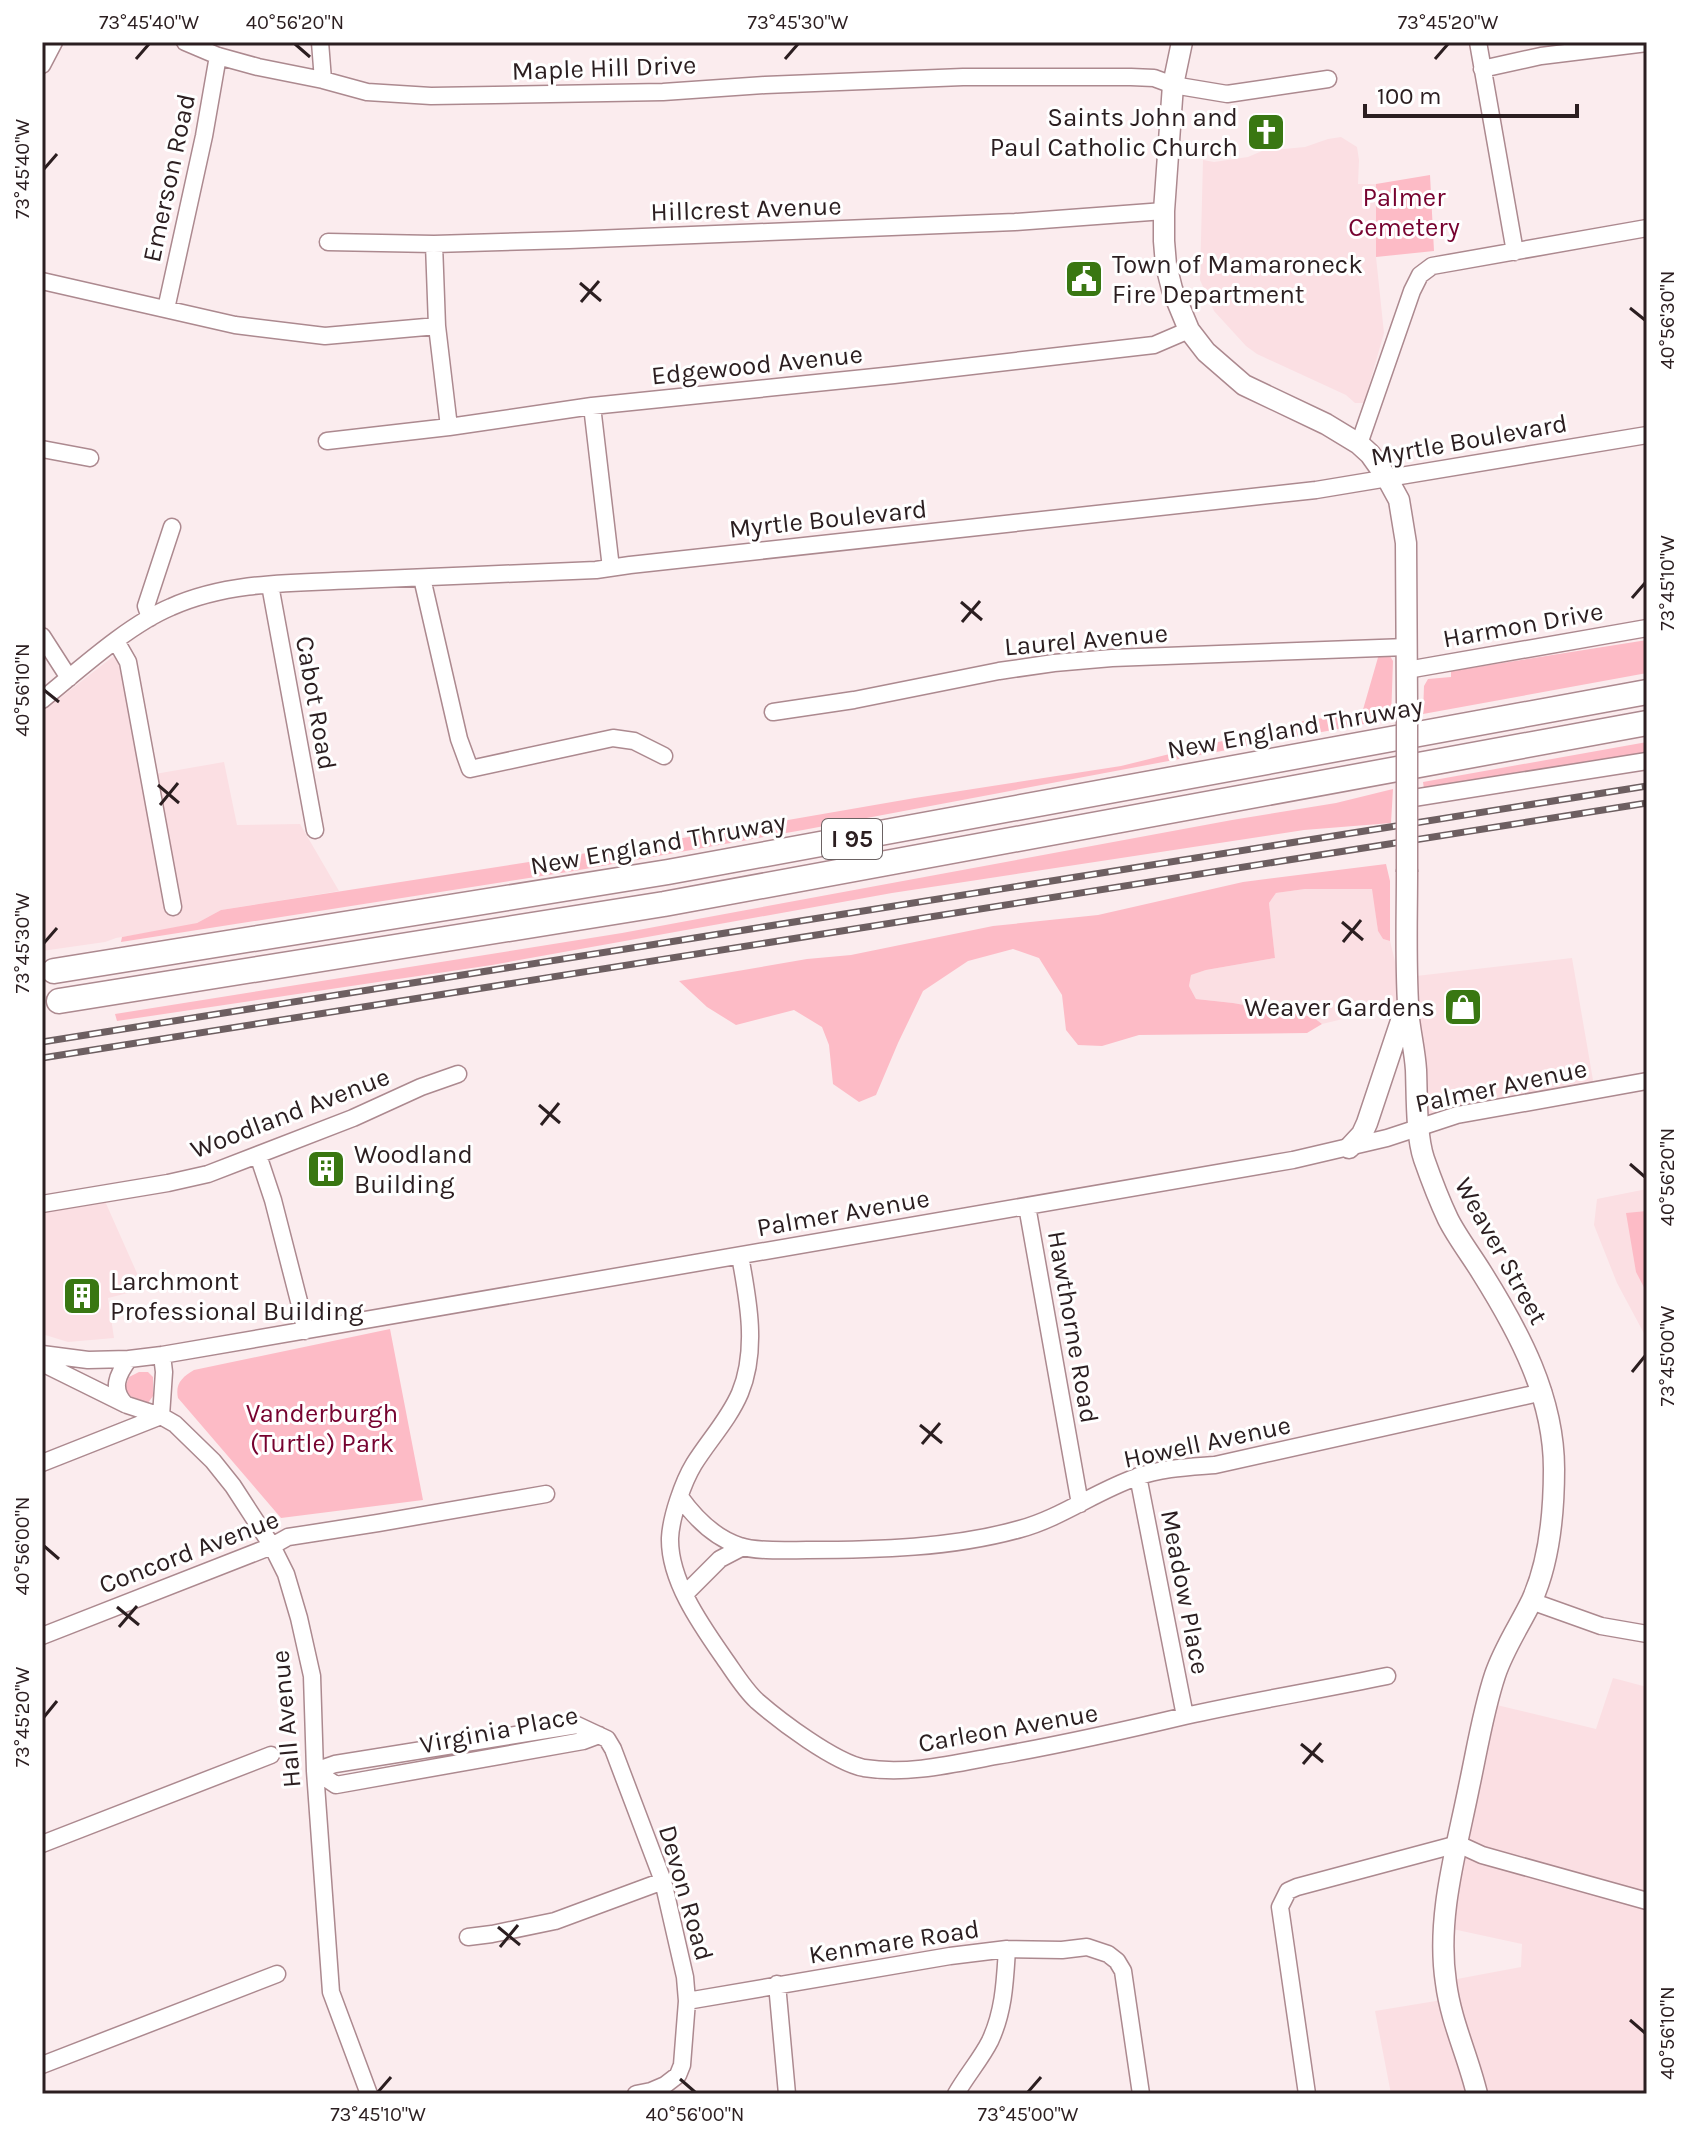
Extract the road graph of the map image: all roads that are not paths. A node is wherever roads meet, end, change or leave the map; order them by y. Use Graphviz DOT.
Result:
graph roads {
  1 [pos="54,42"];
  2 [pos="185,42"];
  3 [pos="320,42"];
  4 [pos="1182,42"];
  5 [pos="1478,42"];
  6 [pos="1647,43"];
  7 [pos="218,56"];
  8 [pos="42,65"];
  9 [pos="1482,69"];
  10 [pos="1328,79"];
  11 [pos="323,80"];
  12 [pos="1173,85"];
  13 [pos="1164,211"];
  14 [pos="1647,228"];
  15 [pos="328,242"];
  16 [pos="434,244"];
  17 [pos="1515,252"];
  18 [pos="42,281"];
  19 [pos="166,309"];
  20 [pos="437,326"];
  21 [pos="1189,330"];
  22 [pos="592,406"];
  23 [pos="449,427"];
  24 [pos="1647,435"];
  25 [pos="327,441"];
  26 [pos="1359,444"];
  27 [pos="42,449"];
  28 [pos="90,458"];
  29 [pos="1387,478"];
  30 [pos="172,527"];
  31 [pos="611,568"];
  32 [pos="422,578"];
  33 [pos="270,585"];
  34 [pos="150,618"];
  35 [pos="1647,628"];
  36 [pos="42,636"];
  37 [pos="116,641"];
  38 [pos="1407,647"];
  39 [pos="1407,670"];
  40 [pos="69,678"];
  41 [pos="1647,692"];
  42 [pos="42,700"];
  43 [pos="773,712"];
  44 [pos="1647,723"];
  45 [pos="664,756"];
  46 [pos="1647,761"];
  47 [pos="1413,798"];
  48 [pos="315,830"];
  49 [pos="173,907"];
  50 [pos="54,971"];
  51 [pos="1408,997"];
  52 [pos="59,1001"];
  53 [pos="458,1074"];
  54 [pos="1647,1081"];
  55 [pos="1420,1127"];
  56 [pos="1349,1148"];
  57 [pos="258,1155"];
  58 [pos="42,1204"];
  59 [pos="1027,1206"];
  60 [pos="740,1256"];
  61 [pos="305,1331"];
  62 [pos="42,1354"];
  63 [pos="162,1355"];
  64 [pos="129,1359"];
  65 [pos="42,1363"];
  66 [pos="1543,1392"];
  67 [pos="127,1405"];
  68 [pos="161,1416"];
  69 [pos="42,1463"];
  70 [pos="1138,1476"];
  71 [pos="546,1494"];
  72 [pos="680,1497"];
  73 [pos="1080,1504"];
  74 [pos="272,1546"];
  75 [pos="743,1547"];
  76 [pos="686,1593"];
  77 [pos="1531,1601"];
  78 [pos="1647,1634"];
  79 [pos="42,1636"];
  80 [pos="1387,1676"];
  81 [pos="1185,1716"];
  82 [pos="599,1735"];
  83 [pos="271,1755"];
  84 [pos="315,1771"];
  85 [pos="42,1844"];
  86 [pos="1458,1844"];
  87 [pos="663,1881"];
  88 [pos="1647,1901"];
  89 [pos="468,1937"];
  90 [pos="1007,1949"];
  91 [pos="277,1974"];
  92 [pos="777,1984"];
  93 [pos="687,2001"];
  94 [pos="42,2065"];
  95 [pos="369,2094"];
  96 [pos="636,2094"];
  97 [pos="787,2094"];
  98 [pos="956,2094"];
  99 [pos="1141,2094"];
  100 [pos="1307,2094"];
  101 [pos="1477,2094"];
  1 -- 8 [label="street"];
  2 -- 7 [label="street, Maple Hill Drive"];
  3 -- 11 [label="street"];
  4 -- 12 [label="main road, Weaver Street"];
  5 -- 9 [label="street"];
  6 -- 9 [label="street"];
  7 -- 11 [label="street, Maple Hill Drive"];
  7 -- 19 [label="street, Emerson Road"];
  9 -- 17 [label="street"];
  10 -- 12 [label="street, Maple Hill Drive"];
  11 -- 12 [label="street, Maple Hill Drive"];
  12 -- 13 [label="main road, Weaver Street"];
  13 -- 16 [label="street, Hillcrest Avenue"];
  13 -- 21 [label="main road, Weaver Street"];
  14 -- 17 [label="street"];
  15 -- 16 [label="street, Hillcrest Avenue"];
  16 -- 20 [label="street"];
  17 -- 26 [label="street"];
  18 -- 19 [label="street"];
  19 -- 20 [label="street"];
  20 -- 23 [label="street"];
  21 -- 22 [label="street, Edgewood Avenue"];
  21 -- 26 [label="main road, Weaver Street"];
  22 -- 23 [label="street, Edgewood Avenue"];
  22 -- 31 [label="street"];
  23 -- 25 [label="street, Edgewood Avenue"];
  24 -- 29 [label="street, Myrtle Boulevard"];
  26 -- 29 [label="main road, Weaver Street"];
  27 -- 28 [label="street"];
  29 -- 31 [label="street, Myrtle Boulevard"];
  29 -- 38 [label="main road, Weaver Street"];
  30 -- 34 [label="street"];
  31 -- 32 [label="street, Myrtle Boulevard"];
  32 -- 33 [label="street, Myrtle Boulevard"];
  32 -- 45 [label="street"];
  33 -- 34 [label="street, Myrtle Boulevard"];
  33 -- 48 [label="street, Cabot Road"];
  34 -- 37 [label="street, Myrtle Boulevard"];
  35 -- 39 [label="street, Harmon Drive"];
  36 -- 40 [label="street"];
  37 -- 40 [label="street, Myrtle Boulevard"];
  37 -- 49 [label="street"];
  38 -- 39 [label="main road, Weaver Street"];
  38 -- 43 [label="street, Laurel Avenue"];
  39 -- 47 [label="main road, Weaver Street, bridge"];
  40 -- 42 [label="street, Myrtle Boulevard"];
  41 -- 50 [label="highway, New England Thruway / I 95"];
  44 -- 52 [label="highway, I 95"];
  46 -- 47 [label="street"];
  47 -- 51 [label="main road, Weaver Street, bridge"];
  51 -- 55 [label="main road, Weaver Street"];
  51 -- 56 [label="main road"];
  53 -- 57 [label="street, Woodland Avenue"];
  54 -- 55 [label="street, Palmer Avenue"];
  55 -- 56 [label="street, Palmer Avenue"];
  55 -- 66 [label="main road, Weaver Street"];
  56 -- 59 [label="street, Palmer Avenue"];
  57 -- 58 [label="street, Woodland Avenue"];
  57 -- 61 [label="street"];
  59 -- 60 [label="street, Palmer Avenue"];
  59 -- 73 [label="street, Hawthorne Road"];
  60 -- 61 [label="street, Palmer Avenue"];
  60 -- 72 [label="street, Carleon Avenue"];
  61 -- 63 [label="street, Palmer Avenue"];
  62 -- 64 [label="street, Palmer Avenue"];
  63 -- 64 [label="street, Palmer Avenue"];
  63 -- 68 [label="street"];
  64 -- 67 [label="street"];
  65 -- 67 [label="street, Hall Avenue"];
  66 -- 70 [label="street, Howell Avenue"];
  66 -- 77 [label="main road, Weaver Street"];
  67 -- 68 [label="street, Hall Avenue"];
  68 -- 69 [label="street"];
  68 -- 74 [label="street, Hall Avenue"];
  70 -- 73 [label="street, Howell Avenue"];
  70 -- 81 [label="street, Meadow Place"];
  71 -- 74 [label="street, Concord Avenue"];
  72 -- 75 [label="street, Howell Avenue"];
  72 -- 76 [label="street, Carleon Avenue"];
  73 -- 75 [label="street, Howell Avenue"];
  74 -- 79 [label="street, Concord Avenue"];
  74 -- 84 [label="street, Hall Avenue"];
  75 -- 76 [label="street"];
  76 -- 81 [label="street, Carleon Avenue"];
  77 -- 78 [label="street"];
  77 -- 86 [label="main road, Weaver Street"];
  80 -- 81 [label="street, Carleon Avenue"];
  82 -- 84 [label="street, Virginia Place"];
  82 -- 87 [label="street, Devon Road"];
  83 -- 85 [label="street"];
  84 -- 95 [label="street, Hall Avenue"];
  86 -- 88 [label="street"];
  86 -- 100 [label="street"];
  86 -- 101 [label="main road, Weaver Street"];
  87 -- 89 [label="street"];
  87 -- 93 [label="street, Devon Road"];
  90 -- 92 [label="street, Kenmare Road"];
  90 -- 98 [label="street"];
  90 -- 99 [label="street, Kenmare Road"];
  91 -- 94 [label="street"];
  92 -- 93 [label="street, Kenmare Road"];
  92 -- 97 [label="street"];
  93 -- 96 [label="street, Devon Road"];
}
